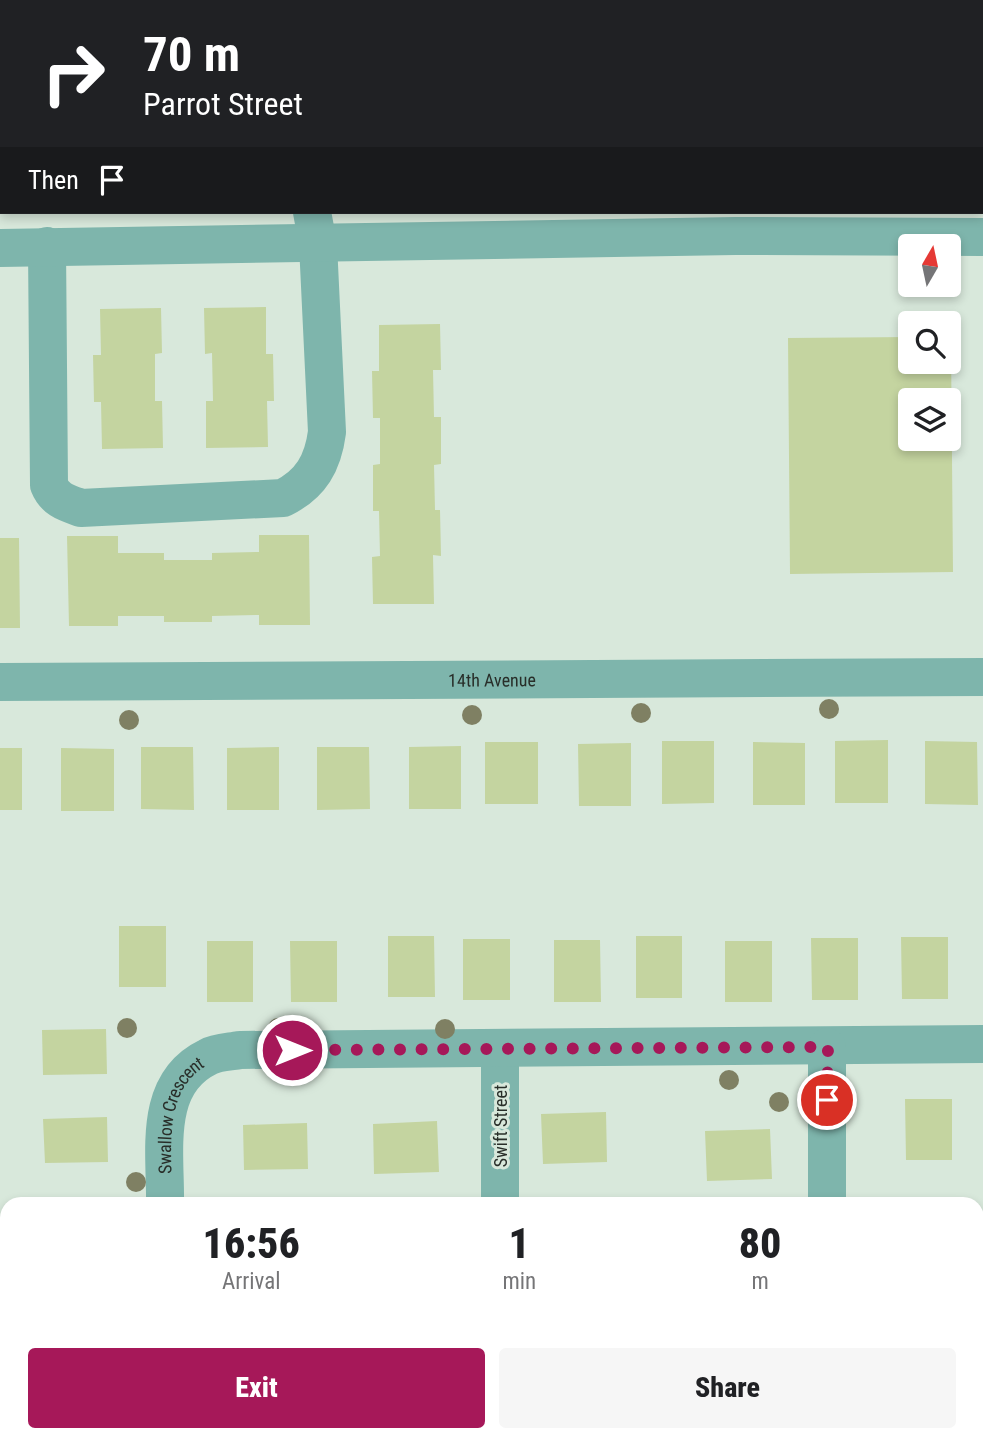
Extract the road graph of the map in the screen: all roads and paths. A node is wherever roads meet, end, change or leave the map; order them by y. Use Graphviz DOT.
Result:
graph roads {
  1 [pos="735,224"];
  2 [pos="315,228"];
  3 [pos="983,237"];
  4 [pos="47,246"];
  5 [pos="0,248"];
  6 [pos="983,677"];
  7 [pos="0,682"];
  8 [pos="983,1044"];
  9 [pos="828,1047"];
  10 [pos="500,1048"];
  11 [pos="166,1197"];
  12 [pos="500,1197"];
  13 [pos="827,1197"];
  1 -- 2 [label="street"];
  1 -- 3 [label="street"];
  2 -- 4 [label="street"];
  2 -- 4 [label="street"];
  4 -- 5 [label="street"];
  6 -- 7 [label="street, 14th Avenue"];
  8 -- 9 [label="street, Swallow Crescent"];
  9 -- 10 [label="street, Swallow Crescent"];
  9 -- 13 [label="street"];
  10 -- 11 [label="street, Swallow Crescent"];
  10 -- 12 [label="street, Swift Street"];
}
